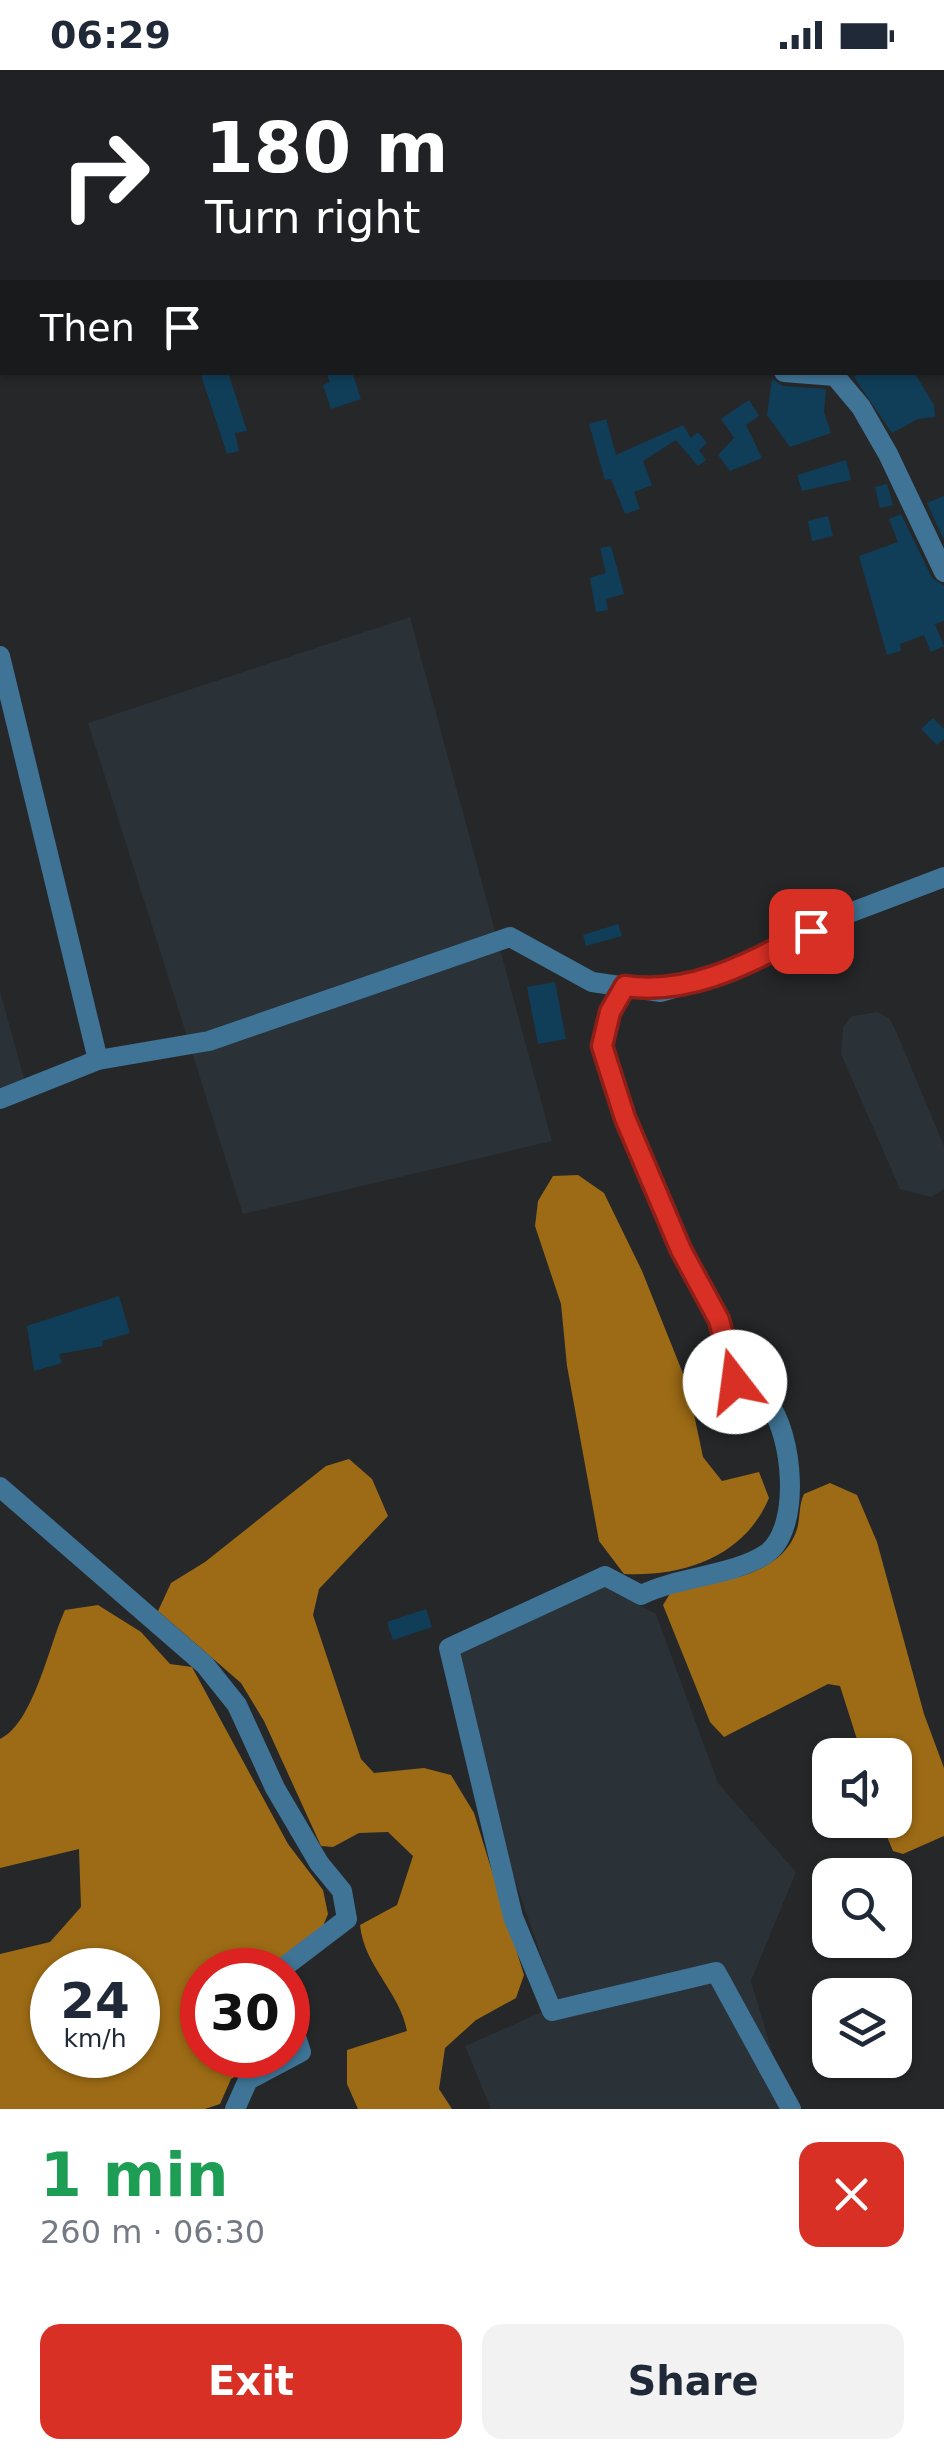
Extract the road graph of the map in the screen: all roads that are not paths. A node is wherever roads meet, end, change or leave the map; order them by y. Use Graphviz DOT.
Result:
graph roads {
  1 [pos="839,375"];
  2 [pos="944,572"];
  3 [pos="0,656"];
  4 [pos="944,877"];
  5 [pos="625,986"];
  6 [pos="98,1060"];
  7 [pos="0,1098"];
  8 [pos="0,1487"];
  9 [pos="309,1948"];
  10 [pos="252,2078"];
  11 [pos="235,2109"];
  12 [pos="791,2109"];
  1 -- 2 [label="street"];
  3 -- 6 [label="street"];
  4 -- 5 [label="street"];
  5 -- 6 [label="street"];
  5 -- 12 [label="street"];
  6 -- 7 [label="street"];
  8 -- 9 [label="street"];
  10 -- 11 [label="street"];
}
